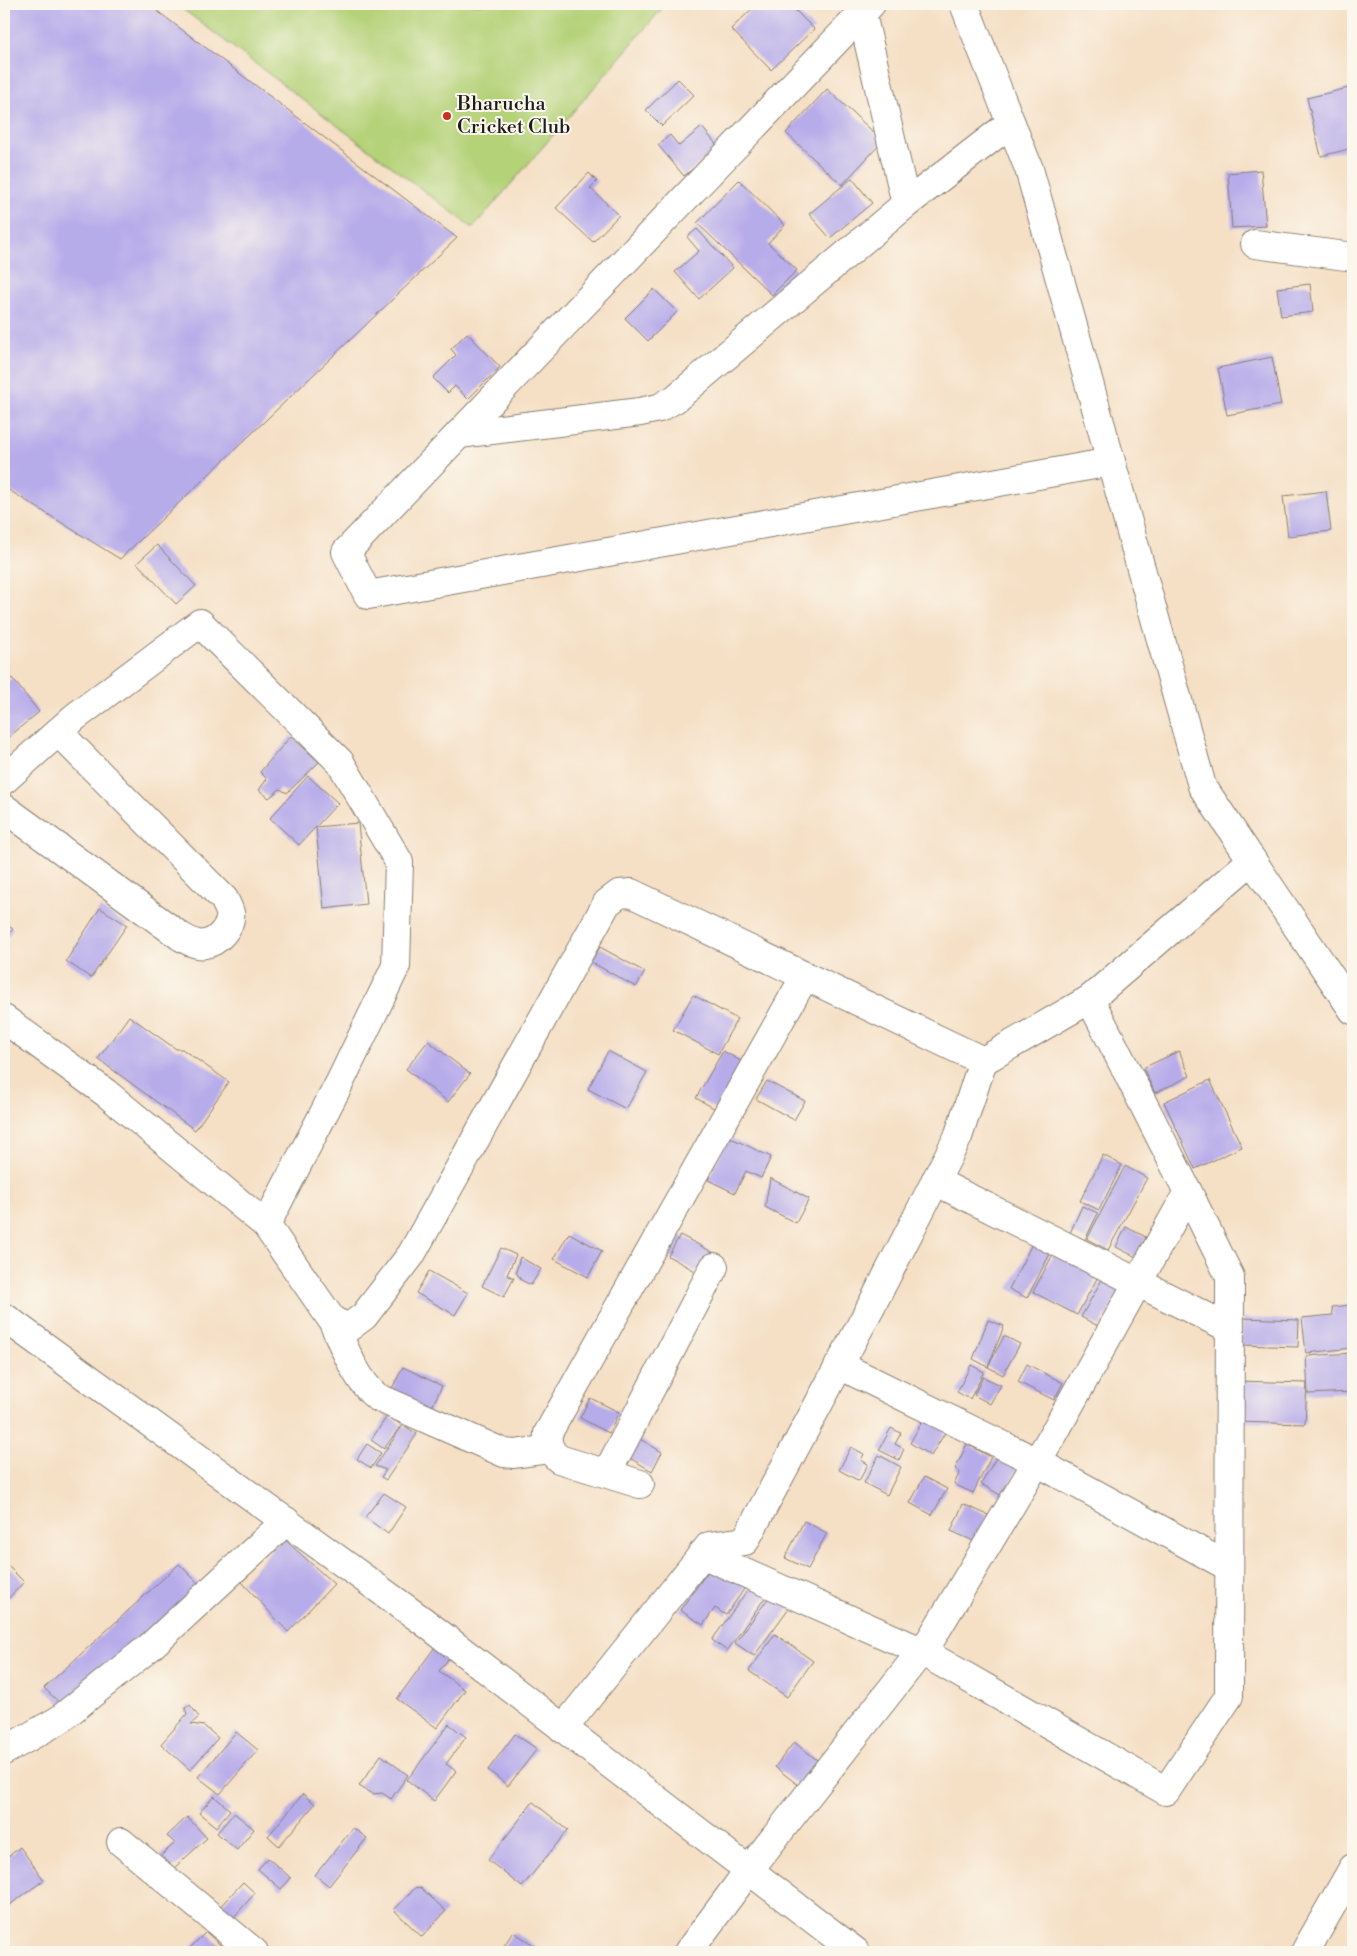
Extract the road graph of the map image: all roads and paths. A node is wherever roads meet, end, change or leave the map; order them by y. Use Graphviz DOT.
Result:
graph roads {
  1 [pos="964,4"];
  2 [pos="866,9"];
  3 [pos="1011,123"];
  4 [pos="906,204"];
  5 [pos="1255,244"];
  6 [pos="1353,257"];
  7 [pos="459,434"];
  8 [pos="1111,462"];
  9 [pos="58,732"];
  10 [pos="4,780"];
  11 [pos="4,808"];
  12 [pos="1252,860"];
  13 [pos="805,976"];
  14 [pos="1090,999"];
  15 [pos="1353,1010"];
  16 [pos="4,1019"];
  17 [pos="983,1061"];
  18 [pos="935,1181"];
  19 [pos="1188,1192"];
  20 [pos="266,1225"];
  21 [pos="714,1266"];
  22 [pos="1140,1282"];
  23 [pos="4,1317"];
  24 [pos="332,1320"];
  25 [pos="1229,1328"];
  26 [pos="839,1365"];
  27 [pos="550,1449"];
  28 [pos="1037,1462"];
  29 [pos="607,1474"];
  30 [pos="640,1484"];
  31 [pos="286,1521"];
  32 [pos="702,1554"];
  33 [pos="1229,1567"];
  34 [pos="921,1651"];
  35 [pos="563,1729"];
  36 [pos="4,1751"];
  37 [pos="121,1842"];
  38 [pos="749,1870"];
  39 [pos="1353,1871"];
  40 [pos="254,1952"];
  41 [pos="688,1952"];
  42 [pos="856,1952"];
  43 [pos="1305,1952"];
  1 -- 3 [label="street"];
  2 -- 4 [label="street"];
  2 -- 7 [label="street"];
  3 -- 4 [label="street"];
  3 -- 8 [label="street"];
  4 -- 7 [label="street"];
  5 -- 6 [label="street"];
  7 -- 8 [label="street"];
  8 -- 12 [label="street"];
  9 -- 10 [label="street"];
  9 -- 11 [label="street"];
  9 -- 20 [label="street"];
  12 -- 14 [label="street"];
  12 -- 15 [label="street"];
  13 -- 17 [label="street"];
  13 -- 24 [label="street"];
  13 -- 27 [label="street"];
  14 -- 17 [label="street"];
  14 -- 19 [label="street"];
  16 -- 20 [label="street"];
  17 -- 18 [label="street"];
  18 -- 22 [label="street"];
  18 -- 26 [label="street"];
  19 -- 22 [label="street"];
  19 -- 25 [label="street"];
  20 -- 24 [label="street"];
  21 -- 29 [label="street"];
  22 -- 25 [label="street"];
  22 -- 28 [label="street"];
  23 -- 31 [label="street"];
  24 -- 27 [label="street"];
  25 -- 33 [label="street"];
  26 -- 28 [label="street"];
  26 -- 32 [label="street"];
  27 -- 29 [label="street"];
  28 -- 33 [label="street"];
  28 -- 34 [label="street"];
  29 -- 30 [label="street"];
  31 -- 35 [label="street"];
  31 -- 36 [label="street"];
  32 -- 34 [label="street"];
  32 -- 35 [label="street"];
  33 -- 34 [label="street"];
  34 -- 38 [label="street"];
  35 -- 38 [label="street"];
  37 -- 40 [label="street"];
  38 -- 41 [label="street"];
  38 -- 42 [label="street"];
  39 -- 43 [label="street"];
}
